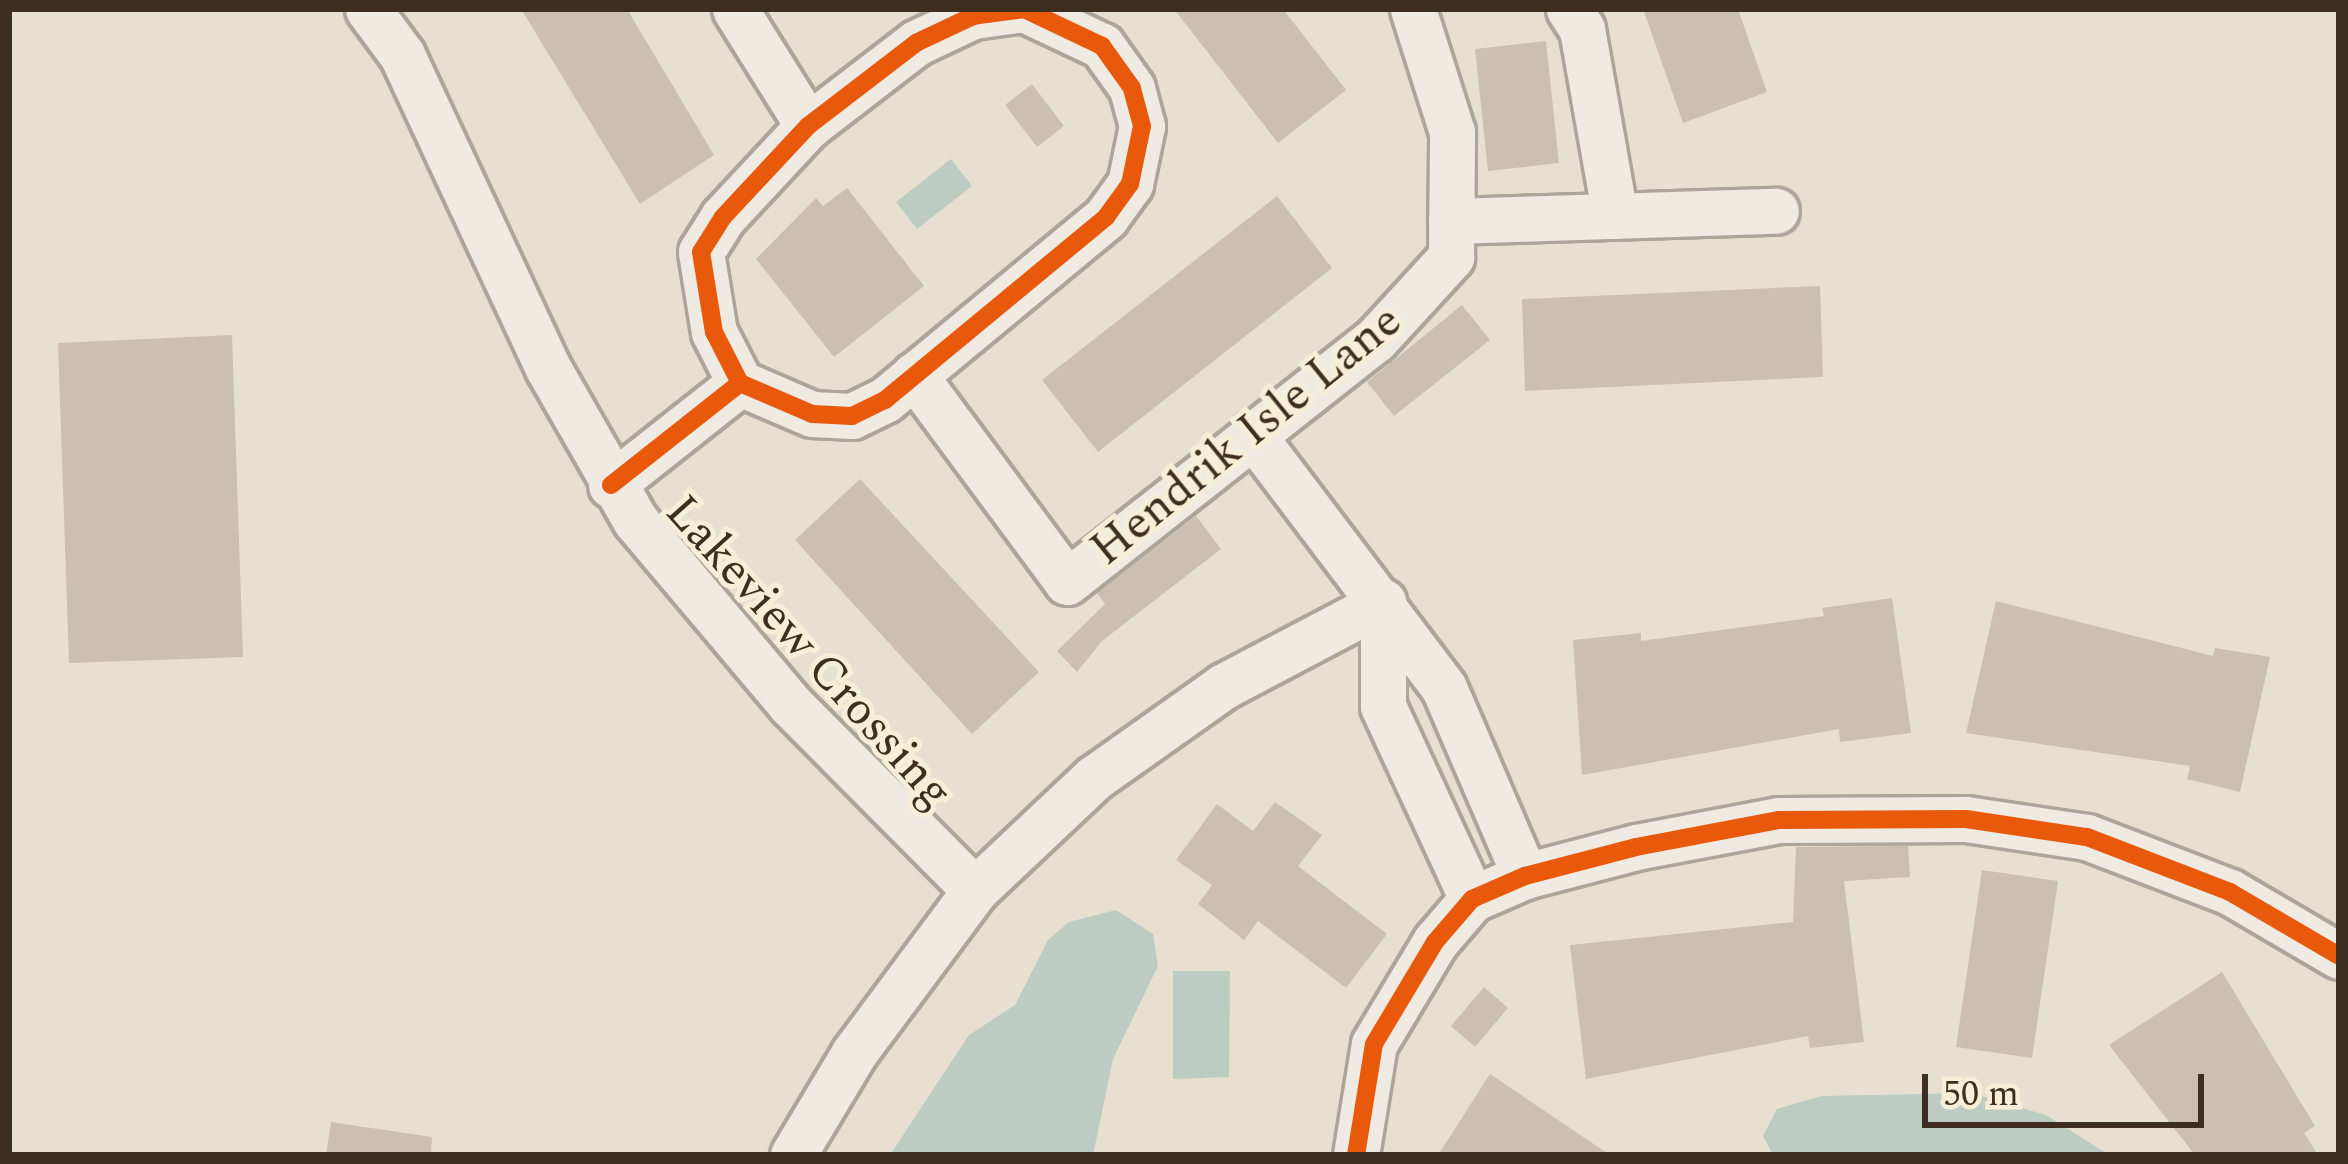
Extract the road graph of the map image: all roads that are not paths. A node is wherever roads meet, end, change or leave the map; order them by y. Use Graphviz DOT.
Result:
graph roads {
  1 [pos="368,9"];
  2 [pos="734,9"];
  3 [pos="1413,9"];
  4 [pos="1568,9"];
  5 [pos="808,126"];
  6 [pos="1777,211"];
  7 [pos="1615,216"];
  8 [pos="1451,221"];
  9 [pos="914,375"];
  10 [pos="740,383"];
  11 [pos="1252,434"];
  12 [pos="611,485"];
  13 [pos="1383,602"];
  14 [pos="1525,876"];
  15 [pos="975,890"];
  16 [pos="1472,899"];
  17 [pos="2339,956"];
  18 [pos="793,1155"];
  19 [pos="1356,1155"];
  1 -- 12 [label="street, Lakeview Crossing"];
  2 -- 5 [label="street"];
  3 -- 8 [label="street, Hendrik Isle Lane"];
  4 -- 7 [label="street"];
  5 -- 9 [label="street"];
  5 -- 10 [label="street"];
  6 -- 7 [label="street"];
  7 -- 8 [label="street"];
  8 -- 11 [label="street, Hendrik Isle Lane"];
  9 -- 10 [label="street"];
  9 -- 11 [label="street, Hendrik Isle Lane"];
  10 -- 12 [label="street"];
  11 -- 13 [label="street"];
  12 -- 15 [label="street, Lakeview Crossing"];
  13 -- 14 [label="street"];
  13 -- 15 [label="street"];
  13 -- 16 [label="street"];
  14 -- 16 [label="street"];
  14 -- 17 [label="street"];
  15 -- 18 [label="street"];
  16 -- 19 [label="street"];
}
